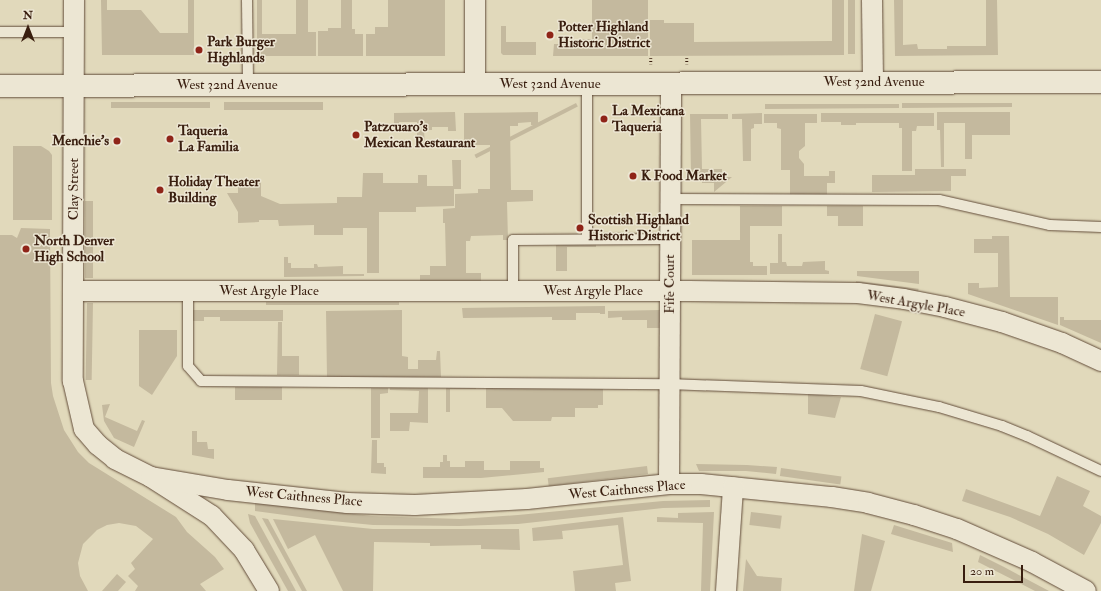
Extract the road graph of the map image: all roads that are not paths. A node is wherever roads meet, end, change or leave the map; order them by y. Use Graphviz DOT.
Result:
graph roads {
  1 [pos="74,0"];
  2 [pos="247,0"];
  3 [pos="475,0"];
  4 [pos="872,0"];
  5 [pos="0,32"];
  6 [pos="74,32"];
  7 [pos="873,82"];
  8 [pos="1101,82"];
  9 [pos="475,84"];
  10 [pos="587,84"];
  11 [pos="671,84"];
  12 [pos="248,85"];
  13 [pos="0,86"];
  14 [pos="74,86"];
  15 [pos="670,200"];
  16 [pos="1101,227"];
  17 [pos="586,239"];
  18 [pos="670,239"];
  19 [pos="74,292"];
  20 [pos="188,292"];
  21 [pos="513,292"];
  22 [pos="670,292"];
  23 [pos="1101,361"];
  24 [pos="669,384"];
  25 [pos="1101,471"];
  26 [pos="150,477"];
  27 [pos="669,484"];
  28 [pos="733,487"];
  29 [pos="269,591"];
  30 [pos="726,591"];
  31 [pos="1086,591"];
  1 -- 6 [label="street, Clay Street"];
  2 -- 12 [label="lane"];
  3 -- 9 [label="street"];
  4 -- 7 [label="street"];
  5 -- 6 [label="lane"];
  6 -- 14 [label="street, Clay Street"];
  7 -- 8 [label="street, West 32nd Avenue"];
  7 -- 11 [label="street, West 32nd Avenue"];
  9 -- 10 [label="street, West 32nd Avenue"];
  9 -- 12 [label="street, West 32nd Avenue"];
  10 -- 11 [label="street, West 32nd Avenue"];
  10 -- 17 [label="lane"];
  11 -- 15 [label="street, Fife Court"];
  12 -- 14 [label="street, West 32nd Avenue"];
  13 -- 14 [label="street, West 32nd Avenue"];
  14 -- 19 [label="street, Clay Street"];
  15 -- 16 [label="lane"];
  15 -- 18 [label="street, Fife Court"];
  17 -- 18 [label="lane"];
  17 -- 21 [label="lane"];
  18 -- 22 [label="street, Fife Court"];
  19 -- 20 [label="street, West Argyle Place"];
  19 -- 26 [label="street, Clay Street"];
  20 -- 21 [label="street, West Argyle Place"];
  20 -- 24 [label="lane"];
  21 -- 22 [label="street, West Argyle Place"];
  22 -- 23 [label="street, West Argyle Place"];
  22 -- 24 [label="street, Fife Court"];
  24 -- 25 [label="lane"];
  24 -- 27 [label="street, Fife Court"];
  26 -- 27 [label="street, West Caithness Place"];
  26 -- 29 [label="street"];
  27 -- 28 [label="street, West Caithness Place"];
  28 -- 30 [label="street"];
  28 -- 31 [label="street, West Caithness Place"];
}
